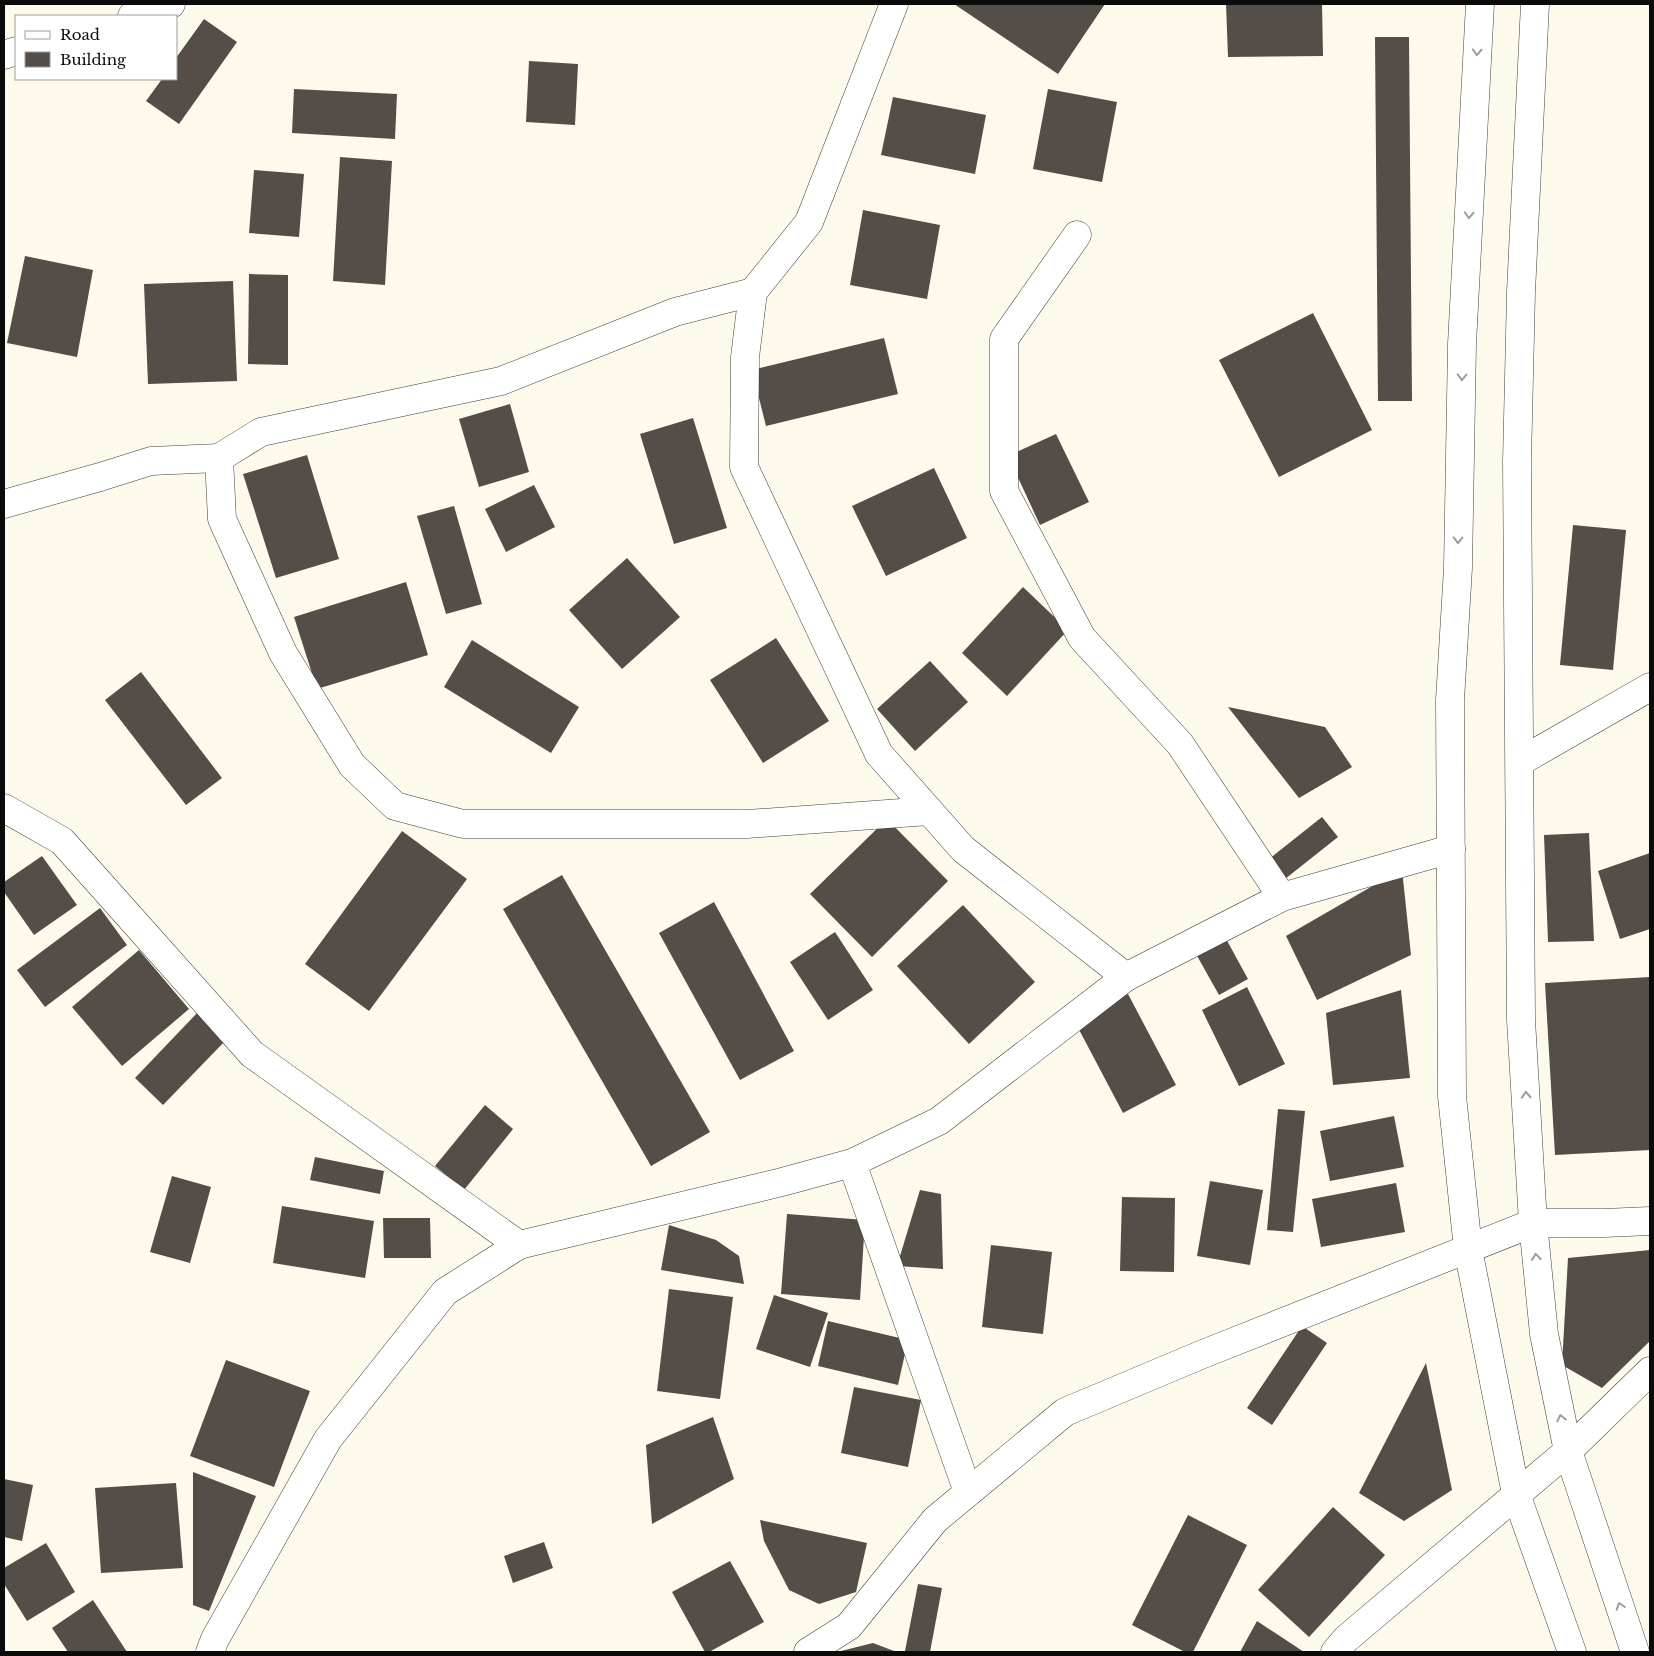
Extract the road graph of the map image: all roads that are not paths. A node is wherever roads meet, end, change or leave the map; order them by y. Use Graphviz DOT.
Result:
graph roads {
  1 [pos="171,4"];
  2 [pos="894,4"];
  3 [pos="1480,4"];
  4 [pos="1535,4"];
  5 [pos="135,15"];
  6 [pos="1077,235"];
  7 [pos="753,292"];
  8 [pos="219,458"];
  9 [pos="4,504"];
  10 [pos="1650,687"];
  11 [pos="1521,761"];
  12 [pos="4,808"];
  13 [pos="929,811"];
  14 [pos="1451,849"];
  15 [pos="1282,897"];
  16 [pos="1126,977"];
  17 [pos="852,1163"];
  18 [pos="1650,1221"];
  19 [pos="1533,1223"];
  20 [pos="519,1245"];
  21 [pos="1468,1249"];
  22 [pos="1650,1371"];
  23 [pos="1568,1451"];
  24 [pos="968,1492"];
  25 [pos="1516,1494"];
  26 [pos="210,1652"];
  27 [pos="808,1652"];
  28 [pos="1335,1652"];
  29 [pos="1572,1652"];
  30 [pos="1635,1652"];
  1 -- 5 [label="street"];
  2 -- 7 [label="street"];
  3 -- 14 [label="street, one-way"];
  4 -- 11 [label="street"];
  6 -- 15 [label="street"];
  7 -- 8 [label="street"];
  7 -- 13 [label="street"];
  8 -- 9 [label="street"];
  8 -- 13 [label="street"];
  10 -- 11 [label="street"];
  19 -- 11 [label="street, one-way"];
  12 -- 20 [label="street"];
  13 -- 16 [label="street"];
  14 -- 15 [label="street"];
  14 -- 21 [label="street"];
  15 -- 16 [label="street"];
  16 -- 17 [label="street"];
  17 -- 20 [label="street"];
  17 -- 24 [label="street"];
  18 -- 19 [label="street"];
  19 -- 21 [label="street"];
  23 -- 19 [label="street, one-way"];
  20 -- 26 [label="street"];
  21 -- 24 [label="street"];
  21 -- 25 [label="street"];
  22 -- 23 [label="street"];
  23 -- 25 [label="street"];
  30 -- 23 [label="street, one-way"];
  24 -- 27 [label="street"];
  25 -- 28 [label="street"];
  25 -- 29 [label="street"];
}
